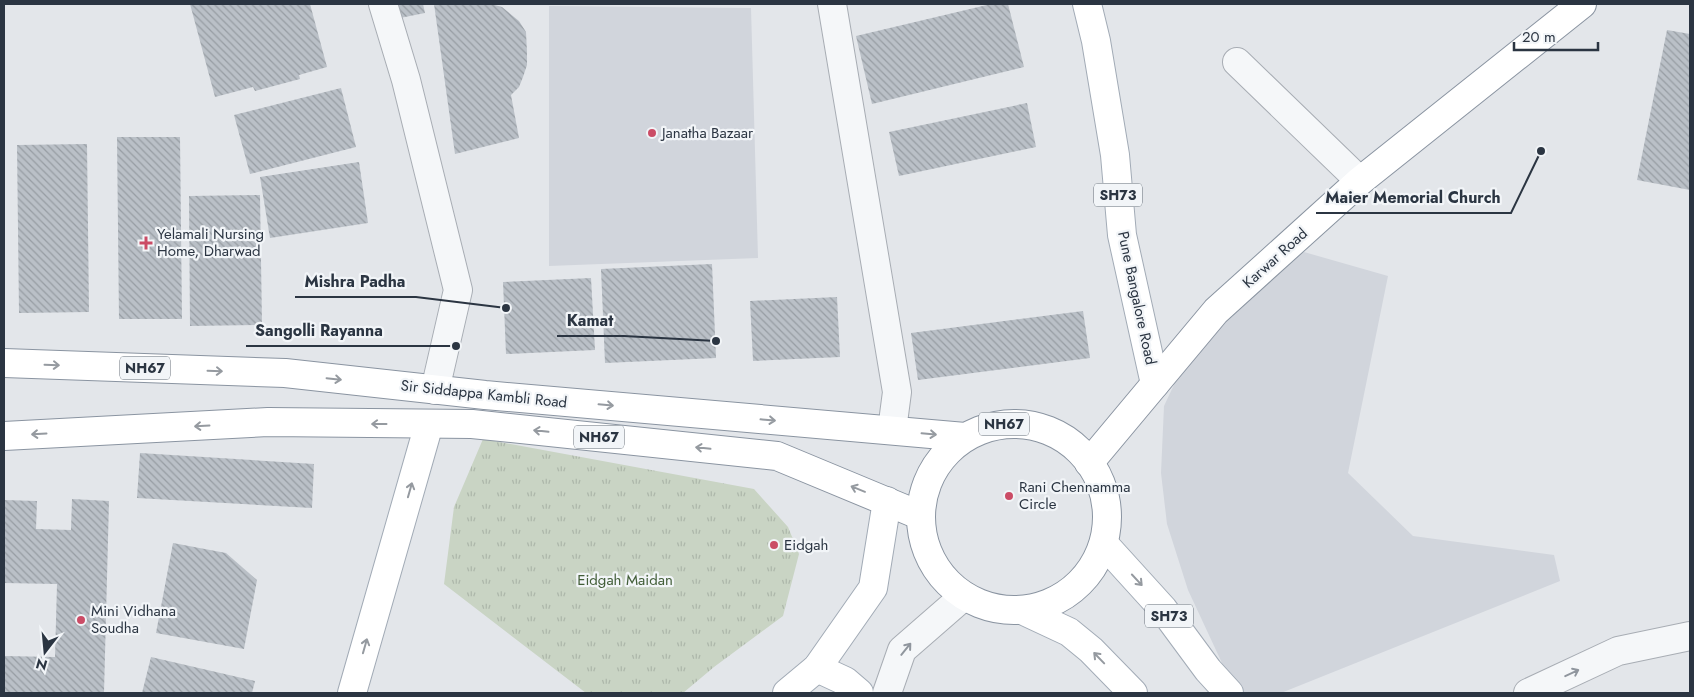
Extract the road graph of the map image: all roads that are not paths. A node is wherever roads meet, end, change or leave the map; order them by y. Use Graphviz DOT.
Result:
graph roads {
  1 [pos="383,4"];
  2 [pos="832,4"];
  3 [pos="1087,4"];
  4 [pos="1582,4"];
  5 [pos="1237,62"];
  6 [pos="1360,181"];
  7 [pos="4,364"];
  8 [pos="1155,384"];
  9 [pos="435,390"];
  10 [pos="429,424"];
  11 [pos="892,430"];
  12 [pos="4,436"];
  13 [pos="964,437"];
  14 [pos="1089,464"];
  15 [pos="887,501"];
  16 [pos="919,514"];
  17 [pos="1104,544"];
  18 [pos="964,596"];
  19 [pos="1022,610"];
  20 [pos="1690,636"];
  21 [pos="817,668"];
  22 [pos="352,693"];
  23 [pos="787,693"];
  24 [pos="859,693"];
  25 [pos="887,693"];
  26 [pos="1133,693"];
  27 [pos="1229,693"];
  28 [pos="1528,693"];
  1 -- 9 [label="street"];
  2 -- 11 [label="street"];
  3 -- 8 [label="main road, Pune Bangalore Road / SH73"];
  4 -- 6 [label="main road, Karwar Road"];
  5 -- 6 [label="street"];
  6 -- 8 [label="main road, Karwar Road"];
  7 -- 9 [label="main road, Sir Siddappa Kambli Road / NH67, one-way"];
  8 -- 14 [label="main road, Karwar Road"];
  9 -- 11 [label="main road, Sir Siddappa Kambli Road / NH67, one-way"];
  10 -- 12 [label="main road, NH67, one-way"];
  15 -- 10 [label="main road, NH67, one-way"];
  22 -- 10 [label="main road, one-way"];
  11 -- 13 [label="main road, Sir Siddappa Kambli Road / NH67, one-way"];
  13 -- 14 [label="main road, NH67"];
  13 -- 16 [label="main road, NH67"];
  14 -- 17 [label="main road, NH67"];
  15 -- 16 [label="main road, NH67"];
  15 -- 21 [label="main road"];
  16 -- 18 [label="main road, NH67"];
  17 -- 19 [label="main road, NH67"];
  17 -- 27 [label="main road, SH73, one-way"];
  18 -- 19 [label="main road, NH67"];
  25 -- 18 [label="street, one-way"];
  26 -- 19 [label="main road, one-way"];
  28 -- 20 [label="street, one-way"];
  21 -- 23 [label="main road"];
  21 -- 24 [label="main road"];
}
